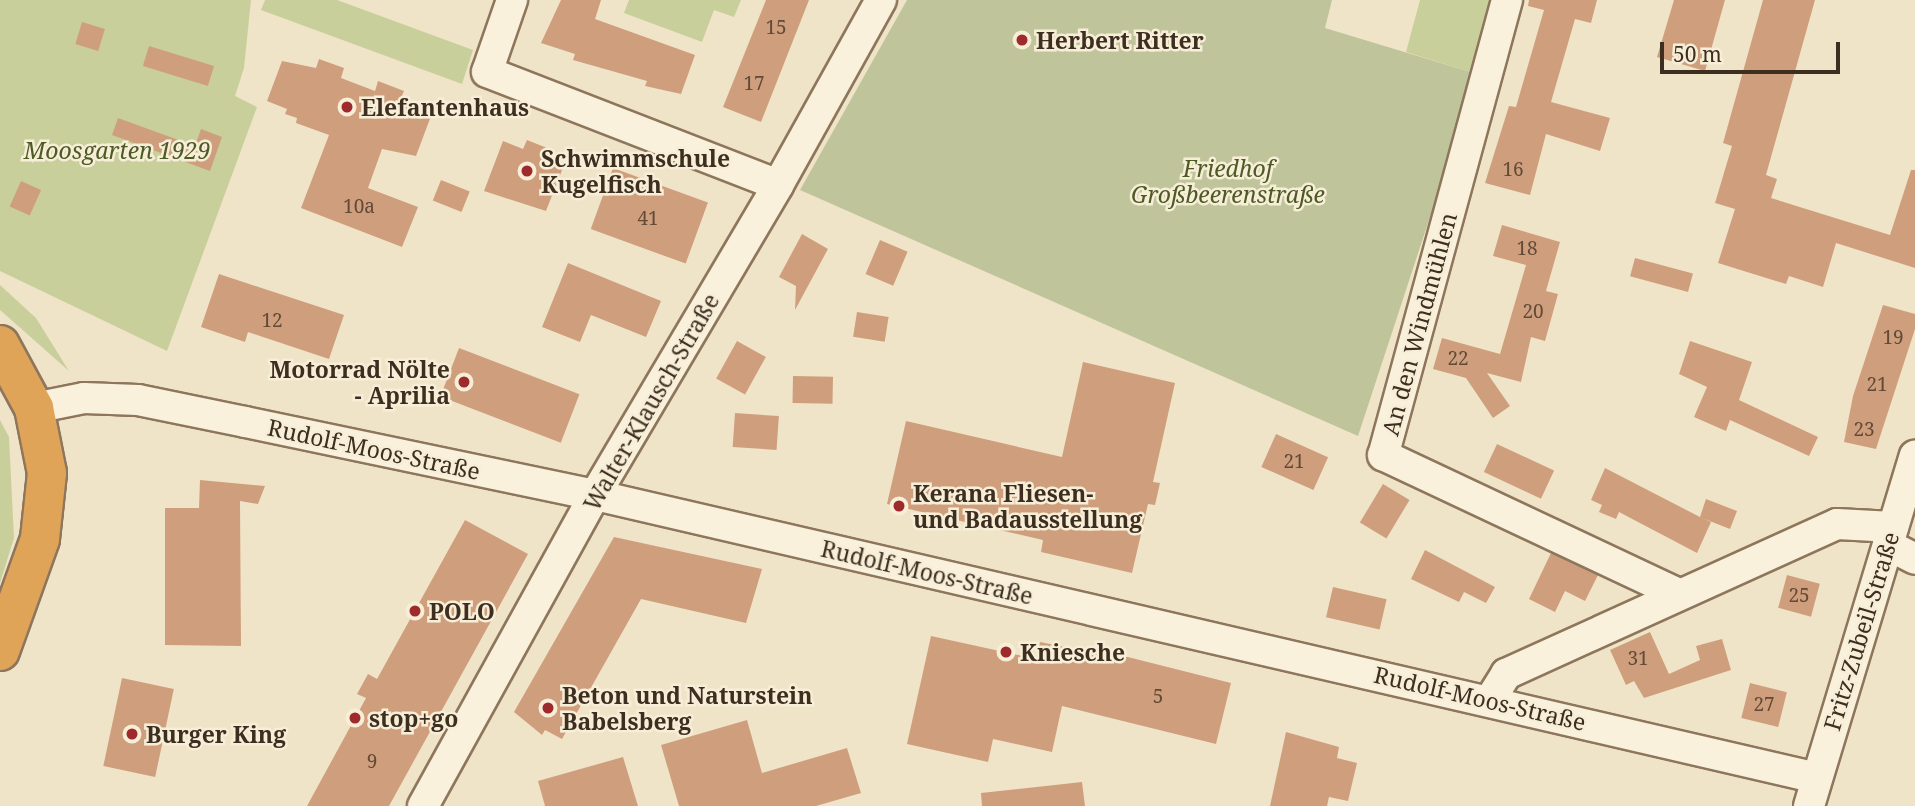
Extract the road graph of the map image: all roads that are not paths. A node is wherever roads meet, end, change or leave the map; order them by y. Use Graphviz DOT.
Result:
graph roads {
  1 [pos="513,0"];
  2 [pos="881,0"];
  3 [pos="1507,0"];
  4 [pos="778,186"];
  5 [pos="0,345"];
  6 [pos="34,408"];
  7 [pos="1915,456"];
  8 [pos="595,495"];
  9 [pos="1890,536"];
  10 [pos="1915,559"];
  11 [pos="29,570"];
  12 [pos="1678,594"];
  13 [pos="0,613"];
  14 [pos="0,652"];
  15 [pos="1490,700"];
  16 [pos="1813,792"];
  17 [pos="423,806"];
  1 -- 4 [label="street"];
  2 -- 4 [label="street, Walter-Klausch-Straße"];
  3 -- 12 [label="street, An den Windmühlen"];
  4 -- 8 [label="street, Walter-Klausch-Straße"];
  5 -- 6 [label="highway"];
  6 -- 8 [label="street, Rudolf-Moos-Straße"];
  6 -- 11 [label="highway"];
  7 -- 9 [label="street, Fritz-Zubeil-Straße"];
  8 -- 15 [label="street, Rudolf-Moos-Straße"];
  8 -- 17 [label="street, Walter-Klausch-Straße"];
  9 -- 10 [label="street"];
  9 -- 12 [label="street"];
  9 -- 16 [label="street, Fritz-Zubeil-Straße"];
  11 -- 13 [label="highway"];
  11 -- 14 [label="highway"];
  12 -- 15 [label="street"];
  15 -- 16 [label="street, Rudolf-Moos-Straße"];
}
